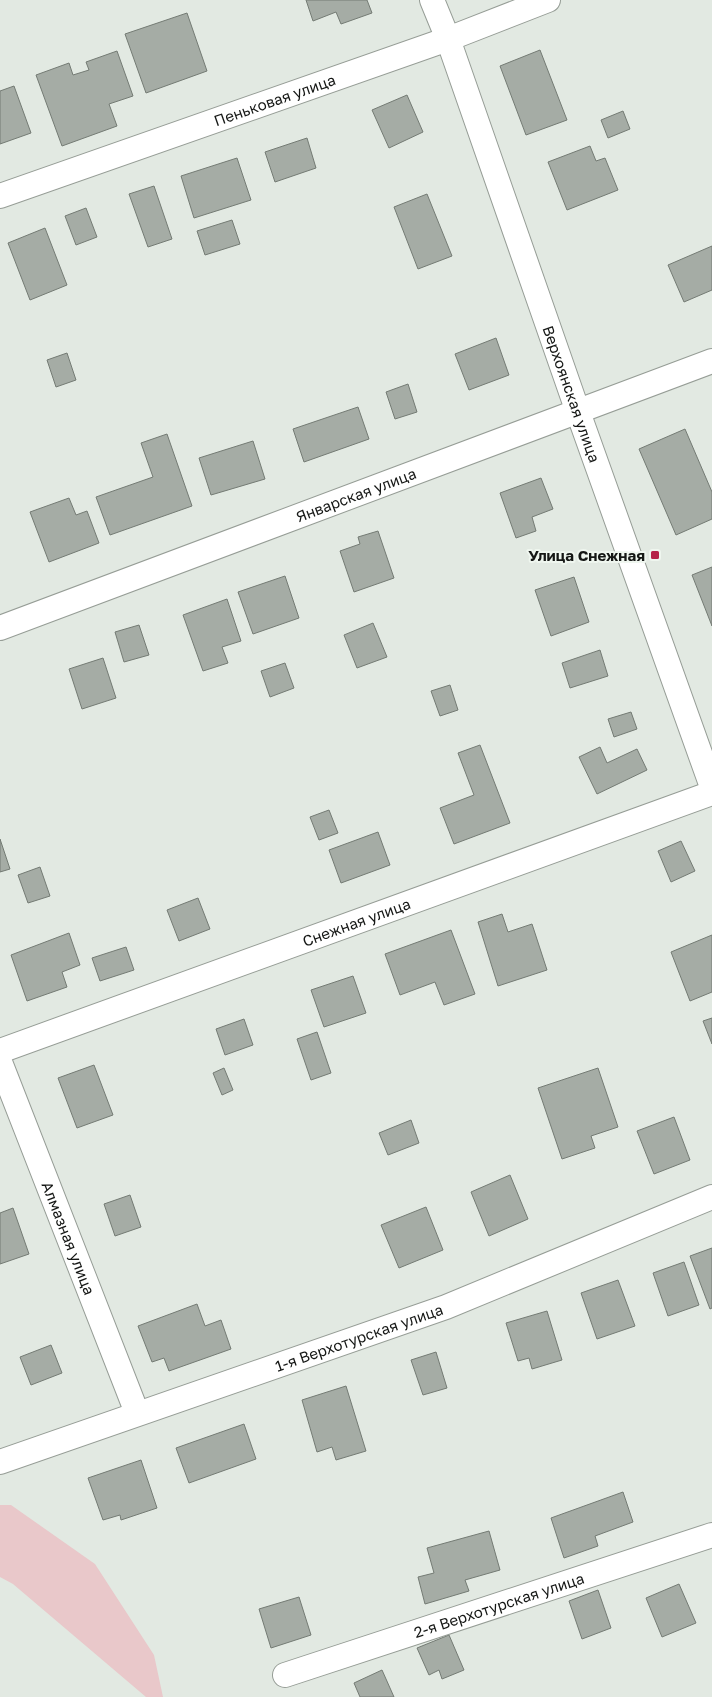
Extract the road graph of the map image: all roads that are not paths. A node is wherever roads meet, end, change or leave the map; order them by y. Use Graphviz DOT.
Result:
graph roads {
  1 [pos="432,0"];
  2 [pos="548,0"];
  3 [pos="448,39"];
  4 [pos="0,196"];
  5 [pos="712,361"];
  6 [pos="578,412"];
  7 [pos="0,628"];
  8 [pos="712,788"];
  9 [pos="712,793"];
  10 [pos="0,1052"];
  11 [pos="0,1062"];
  12 [pos="712,1197"];
  13 [pos="137,1413"];
  14 [pos="0,1462"];
  15 [pos="712,1535"];
  16 [pos="285,1675"];
  1 -- 3 [label="street, Верхоянская улица"];
  2 -- 3 [label="street, Пеньковая улица"];
  3 -- 4 [label="street, Пеньковая улица"];
  3 -- 6 [label="street, Верхоянская улица"];
  5 -- 6 [label="street, Январская улица"];
  6 -- 7 [label="street, Январская улица"];
  6 -- 8 [label="street, Верхоянская улица"];
  9 -- 10 [label="street, Снежная улица"];
  11 -- 13 [label="street, Алмазная улица"];
  12 -- 13 [label="street, 1-я Верхотурская улица"];
  13 -- 14 [label="street, 1-я Верхотурская улица"];
  15 -- 16 [label="street, 2-я Верхотурская улица"];
}
